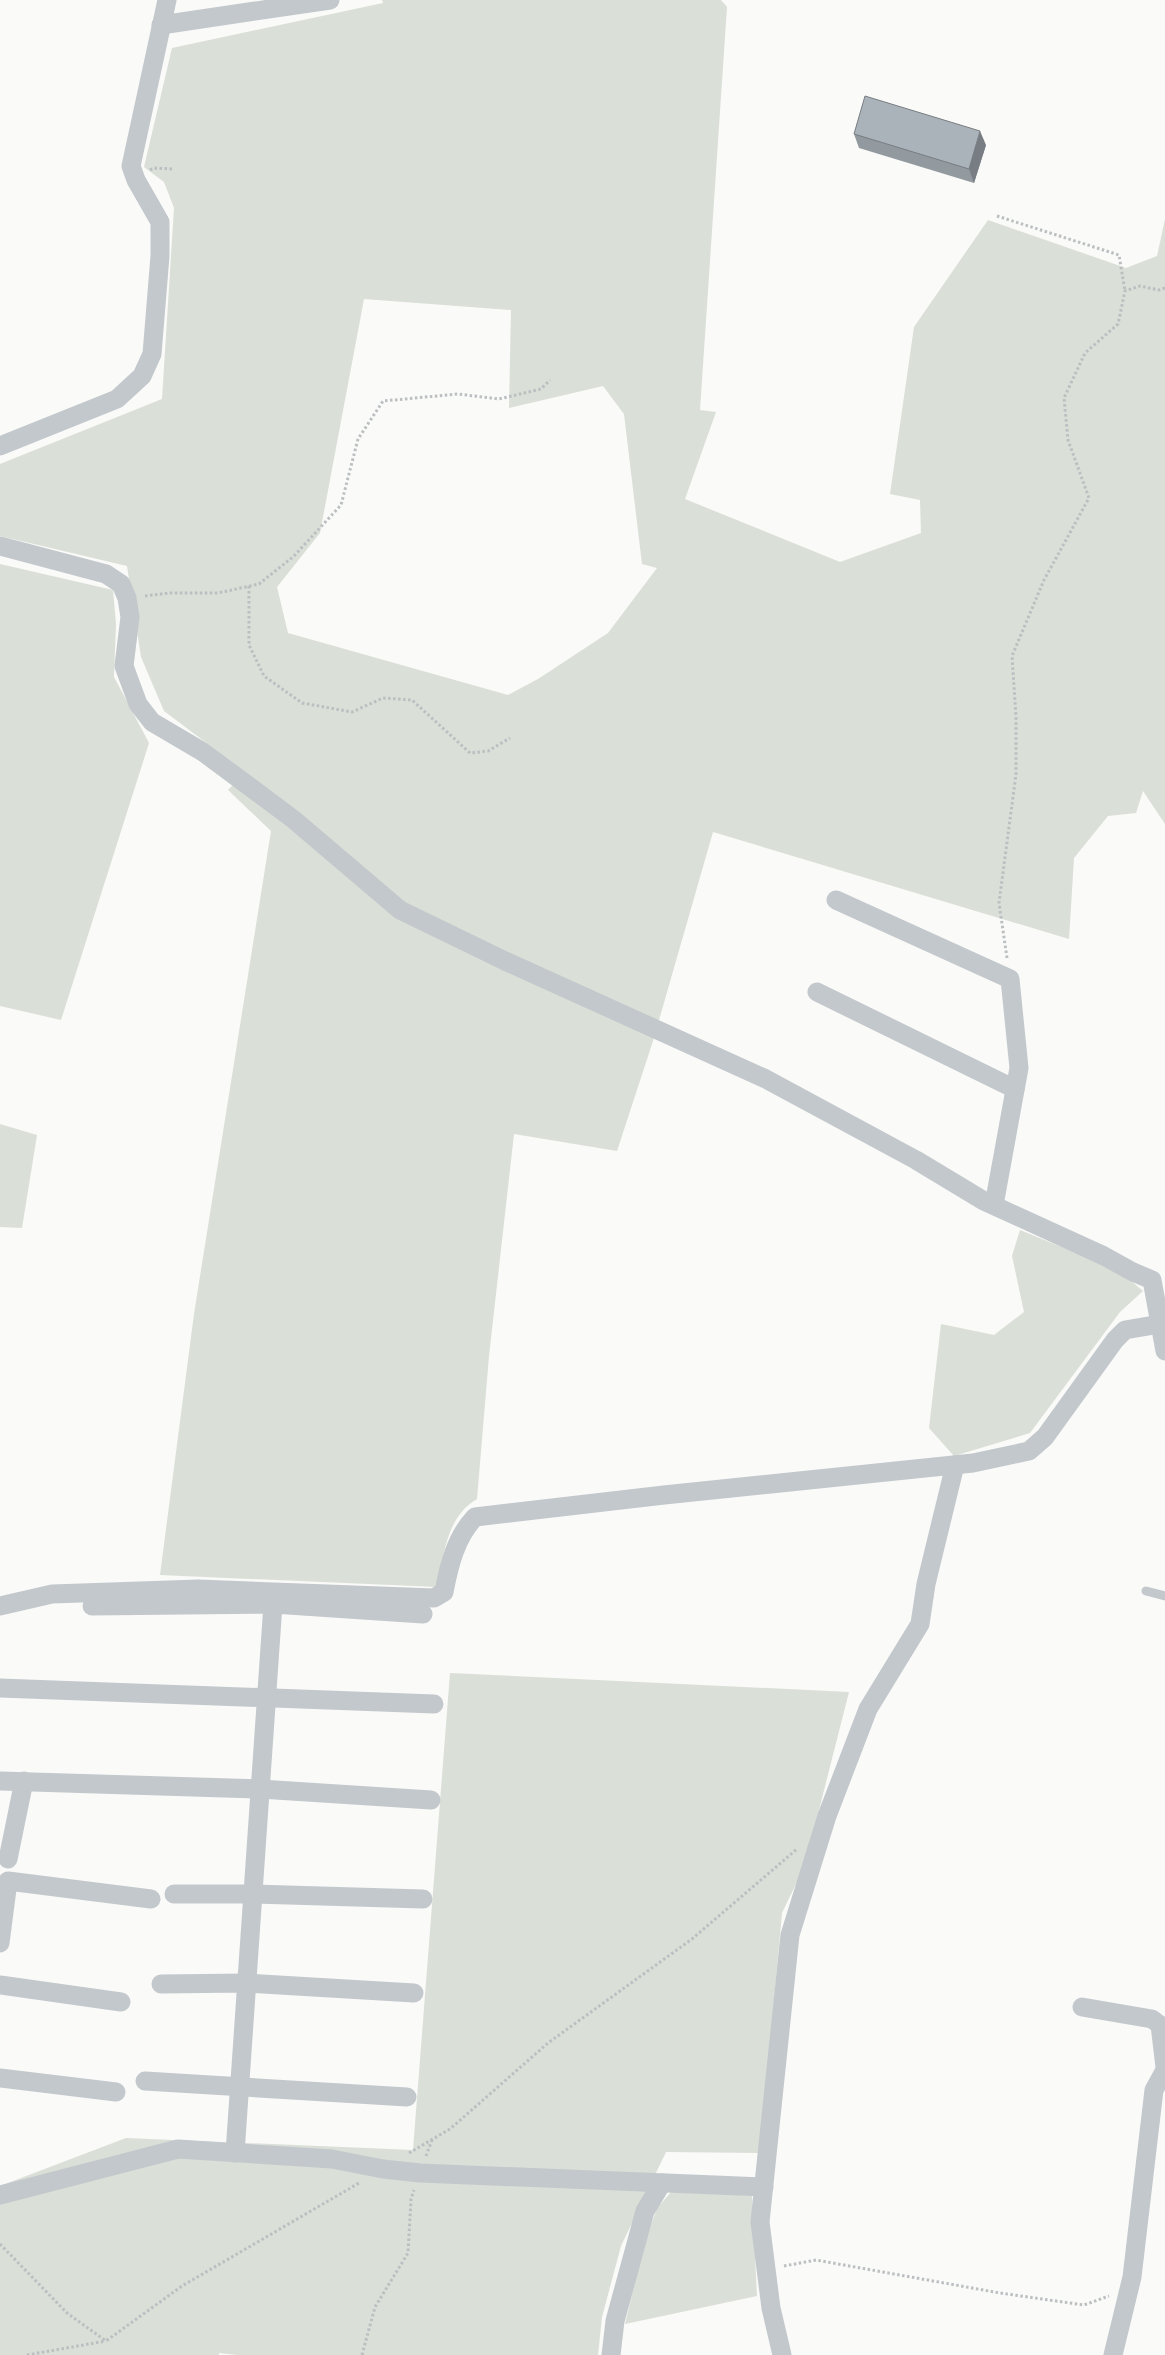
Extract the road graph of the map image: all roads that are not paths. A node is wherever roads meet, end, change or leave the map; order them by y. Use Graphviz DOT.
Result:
graph roads {
  1 [pos="167,0"];
  2 [pos="330,0"];
  3 [pos="162,25"];
  4 [pos="0,446"];
  5 [pos="0,546"];
  6 [pos="836,900"];
  7 [pos="817,992"];
  8 [pos="1015,1089"];
  9 [pos="994,1205"];
  10 [pos="1160,1324"];
  11 [pos="1165,1351"];
  12 [pos="955,1465"];
  13 [pos="1146,1591"];
  14 [pos="1165,1596"];
  15 [pos="273,1604"];
  16 [pos="0,1606"];
  17 [pos="92,1606"];
  18 [pos="423,1614"];
  19 [pos="0,1688"];
  20 [pos="266,1697"];
  21 [pos="434,1704"];
  22 [pos="0,1780"];
  23 [pos="24,1782"];
  24 [pos="260,1789"];
  25 [pos="431,1800"];
  26 [pos="8,1859"];
  27 [pos="174,1894"];
  28 [pos="253,1894"];
  29 [pos="151,1899"];
  30 [pos="423,1899"];
  31 [pos="2,1912"];
  32 [pos="0,1943"];
  33 [pos="160,1984"];
  34 [pos="247,1984"];
  35 [pos="0,1985"];
  36 [pos="414,1993"];
  37 [pos="121,2002"];
  38 [pos="1082,2007"];
  39 [pos="1165,2069"];
  40 [pos="0,2078"];
  41 [pos="145,2081"];
  42 [pos="240,2088"];
  43 [pos="116,2092"];
  44 [pos="407,2097"];
  45 [pos="236,2153"];
  46 [pos="662,2183"];
  47 [pos="764,2187"];
  48 [pos="0,2195"];
  49 [pos="611,2355"];
  50 [pos="782,2355"];
  51 [pos="1113,2355"];
  1 -- 3 [label="street"];
  2 -- 3 [label="street"];
  3 -- 4 [label="street"];
  5 -- 9 [label="street"];
  6 -- 8 [label="street"];
  7 -- 8 [label="street"];
  8 -- 9 [label="street"];
  9 -- 10 [label="street"];
  10 -- 11 [label="street"];
  10 -- 12 [label="street"];
  12 -- 16 [label="street"];
  12 -- 47 [label="street"];
  13 -- 14 [label="lane"];
  15 -- 17 [label="street"];
  15 -- 18 [label="street"];
  15 -- 20 [label="street"];
  19 -- 20 [label="street"];
  20 -- 21 [label="street"];
  20 -- 24 [label="street"];
  22 -- 23 [label="street"];
  23 -- 24 [label="street"];
  23 -- 26 [label="street"];
  24 -- 25 [label="street"];
  24 -- 28 [label="street"];
  27 -- 28 [label="street"];
  28 -- 30 [label="street"];
  28 -- 34 [label="street"];
  29 -- 31 [label="street"];
  31 -- 32 [label="street"];
  33 -- 34 [label="street"];
  34 -- 36 [label="street"];
  34 -- 42 [label="street"];
  35 -- 37 [label="street"];
  38 -- 39 [label="street"];
  39 -- 51 [label="street"];
  40 -- 43 [label="street"];
  41 -- 42 [label="street"];
  42 -- 44 [label="street"];
  42 -- 45 [label="street"];
  45 -- 46 [label="street"];
  45 -- 48 [label="street"];
  46 -- 47 [label="street"];
  46 -- 49 [label="street"];
  47 -- 50 [label="street"];
}
